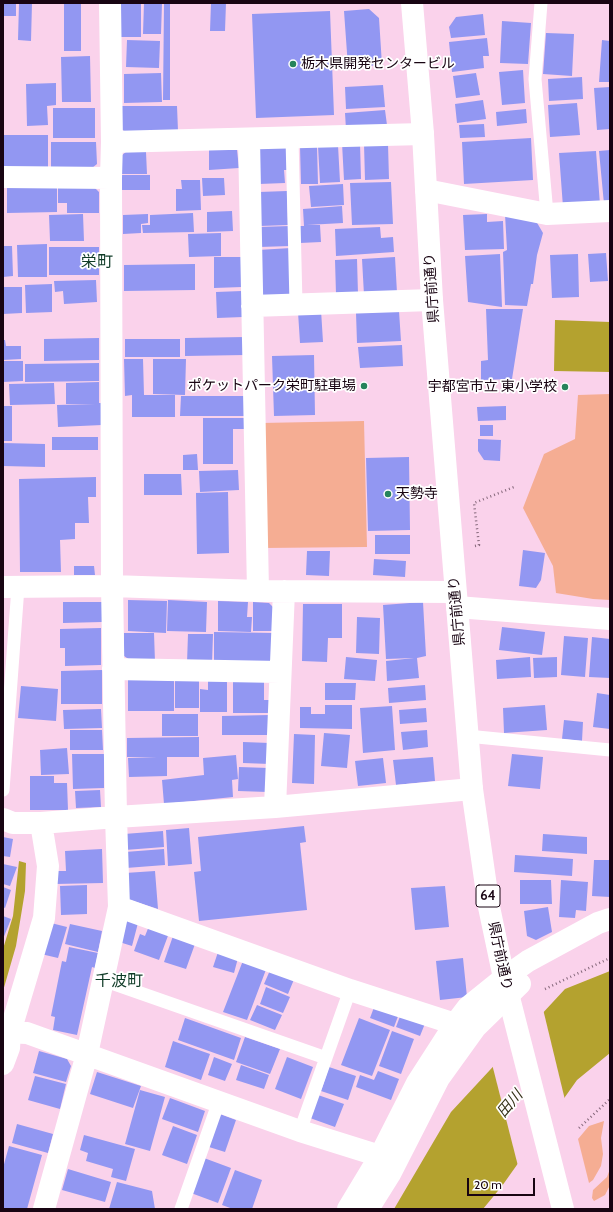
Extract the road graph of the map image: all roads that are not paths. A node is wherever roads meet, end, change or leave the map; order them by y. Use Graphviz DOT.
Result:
graph roads {
  1 [pos="110,3"];
  2 [pos="412,3"];
  3 [pos="541,3"];
  4 [pos="423,134"];
  5 [pos="292,138"];
  6 [pos="250,139"];
  7 [pos="112,142"];
  8 [pos="3,177"];
  9 [pos="111,178"];
  10 [pos="426,190"];
  11 [pos="610,211"];
  12 [pos="547,214"];
  13 [pos="432,300"];
  14 [pos="296,304"];
  15 [pos="252,306"];
  16 [pos="112,586"];
  17 [pos="11,587"];
  18 [pos="258,591"];
  19 [pos="284,591"];
  20 [pos="456,599"];
  21 [pos="610,619"];
  22 [pos="113,669"];
  23 [pos="280,672"];
  24 [pos="467,736"];
  25 [pos="610,750"];
  26 [pos="472,789"];
  27 [pos="3,790"];
  28 [pos="275,807"];
  29 [pos="116,817"];
  30 [pos="3,819"];
  31 [pos="41,823"];
  32 [pos="119,907"];
  33 [pos="610,919"];
  34 [pos="528,976"];
  35 [pos="104,980"];
  36 [pos="350,990"];
  37 [pos="507,992"];
  38 [pos="455,1024"];
  39 [pos="6,1032"];
  40 [pos="87,1054"];
  41 [pos="326,1058"];
  42 [pos="3,1064"];
  43 [pos="219,1101"];
  44 [pos="300,1131"];
  45 [pos="380,1156"];
  46 [pos="44,1209"];
  47 [pos="180,1209"];
  48 [pos="348,1209"];
  49 [pos="368,1209"];
  50 [pos="563,1209"];
  1 -- 7 [label="street"];
  2 -- 4 [label="street, 県庁前通り / 64"];
  3 -- 12 [label="lane"];
  4 -- 5 [label="street"];
  4 -- 10 [label="street, 県庁前通り / 64"];
  5 -- 6 [label="street"];
  5 -- 14 [label="lane"];
  6 -- 7 [label="street"];
  6 -- 15 [label="street"];
  7 -- 9 [label="street"];
  8 -- 9 [label="street"];
  9 -- 16 [label="street"];
  10 -- 12 [label="street"];
  10 -- 13 [label="street, 県庁前通り / 64"];
  11 -- 12 [label="street"];
  13 -- 14 [label="street"];
  13 -- 20 [label="street, 県庁前通り / 64"];
  14 -- 15 [label="street"];
  15 -- 18 [label="street"];
  16 -- 17 [label="street"];
  16 -- 18 [label="street"];
  16 -- 22 [label="street"];
  17 -- 27 [label="lane"];
  18 -- 19 [label="street"];
  19 -- 20 [label="street"];
  19 -- 23 [label="street"];
  20 -- 21 [label="street"];
  20 -- 24 [label="street, 県庁前通り / 64"];
  22 -- 23 [label="street"];
  22 -- 29 [label="street"];
  23 -- 28 [label="street"];
  24 -- 25 [label="lane"];
  24 -- 26 [label="street, 県庁前通り / 64"];
  26 -- 28 [label="street"];
  26 -- 37 [label="street, 県庁前通り / 64"];
  28 -- 29 [label="street"];
  29 -- 31 [label="street"];
  29 -- 32 [label="street"];
  30 -- 31 [label="street"];
  31 -- 39 [label="street"];
  32 -- 35 [label="street"];
  32 -- 36 [label="street"];
  33 -- 37 [label="street"];
  34 -- 37 [label="street"];
  35 -- 40 [label="street"];
  35 -- 41 [label="lane"];
  36 -- 38 [label="street"];
  36 -- 41 [label="lane"];
  37 -- 38 [label="street"];
  37 -- 49 [label="street"];
  37 -- 50 [label="street, 県庁前通り / 64"];
  38 -- 45 [label="street"];
  39 -- 40 [label="street"];
  39 -- 42 [label="street"];
  40 -- 43 [label="street"];
  40 -- 46 [label="street"];
  41 -- 44 [label="lane"];
  43 -- 44 [label="street"];
  43 -- 47 [label="lane"];
  44 -- 45 [label="street"];
  45 -- 48 [label="street"];
}
